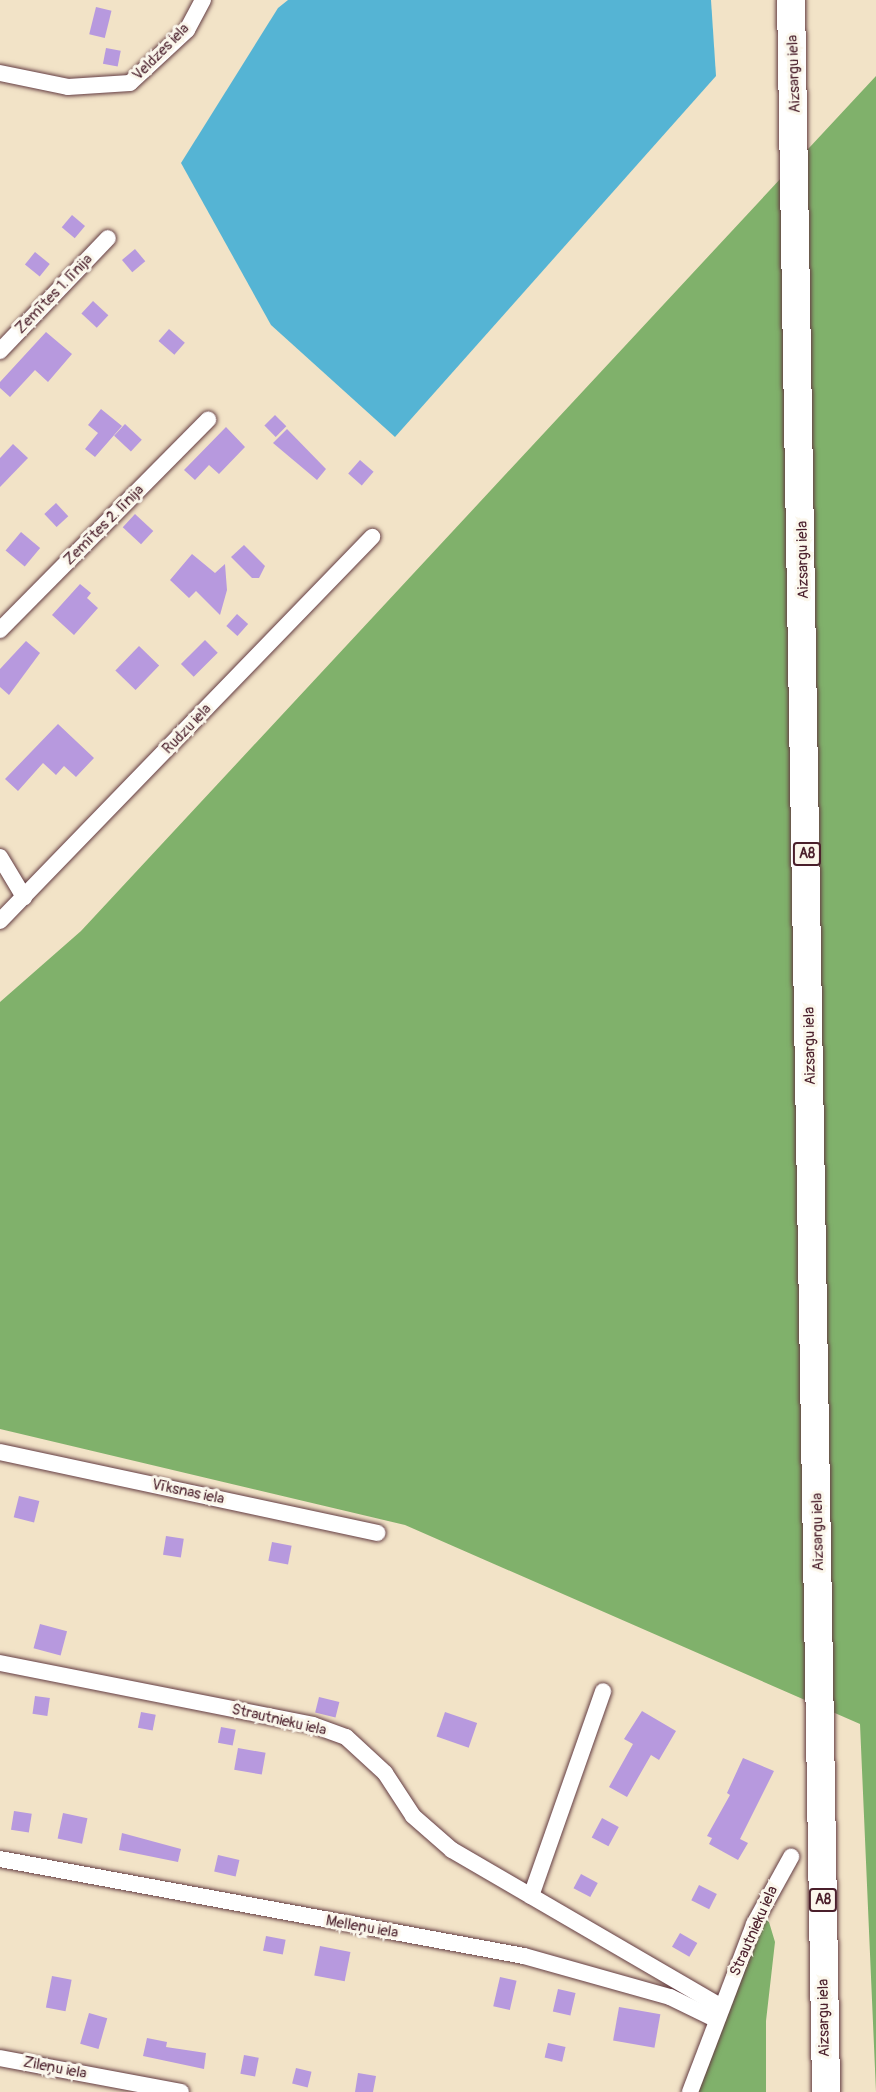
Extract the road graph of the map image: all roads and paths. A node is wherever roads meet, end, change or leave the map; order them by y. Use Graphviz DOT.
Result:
graph roads {
  1 [pos="203,0"];
  2 [pos="791,0"];
  3 [pos="0,73"];
  4 [pos="108,238"];
  5 [pos="0,351"];
  6 [pos="208,420"];
  7 [pos="372,537"];
  8 [pos="0,630"];
  9 [pos="0,857"];
  10 [pos="24,897"];
  11 [pos="0,921"];
  12 [pos="0,1452"];
  13 [pos="377,1533"];
  14 [pos="0,1663"];
  15 [pos="603,1691"];
  16 [pos="791,1857"];
  17 [pos="0,1859"];
  18 [pos="531,1896"];
  19 [pos="719,2014"];
  20 [pos="0,2058"];
  21 [pos="181,2092"];
  22 [pos="690,2092"];
  23 [pos="826,2092"];
  1 -- 3 [label="street, Veldzes iela"];
  2 -- 23 [label="highway, Aizsargu iela / A8"];
  4 -- 5 [label="street, Zemītes 1. līnija"];
  6 -- 8 [label="street, Zemītes 2. līnija"];
  7 -- 10 [label="street, Rudzu iela"];
  9 -- 10 [label="street"];
  10 -- 11 [label="street, Rudzu iela"];
  12 -- 13 [label="street, Vīksnas iela"];
  14 -- 18 [label="street, Strautnieku iela"];
  15 -- 18 [label="street"];
  16 -- 19 [label="street, Strautnieku iela"];
  17 -- 19 [label="street, Melleņu iela"];
  18 -- 19 [label="street, Strautnieku iela"];
  19 -- 22 [label="street, Strautnieku iela"];
  20 -- 21 [label="street, Zileņu iela"];
}
